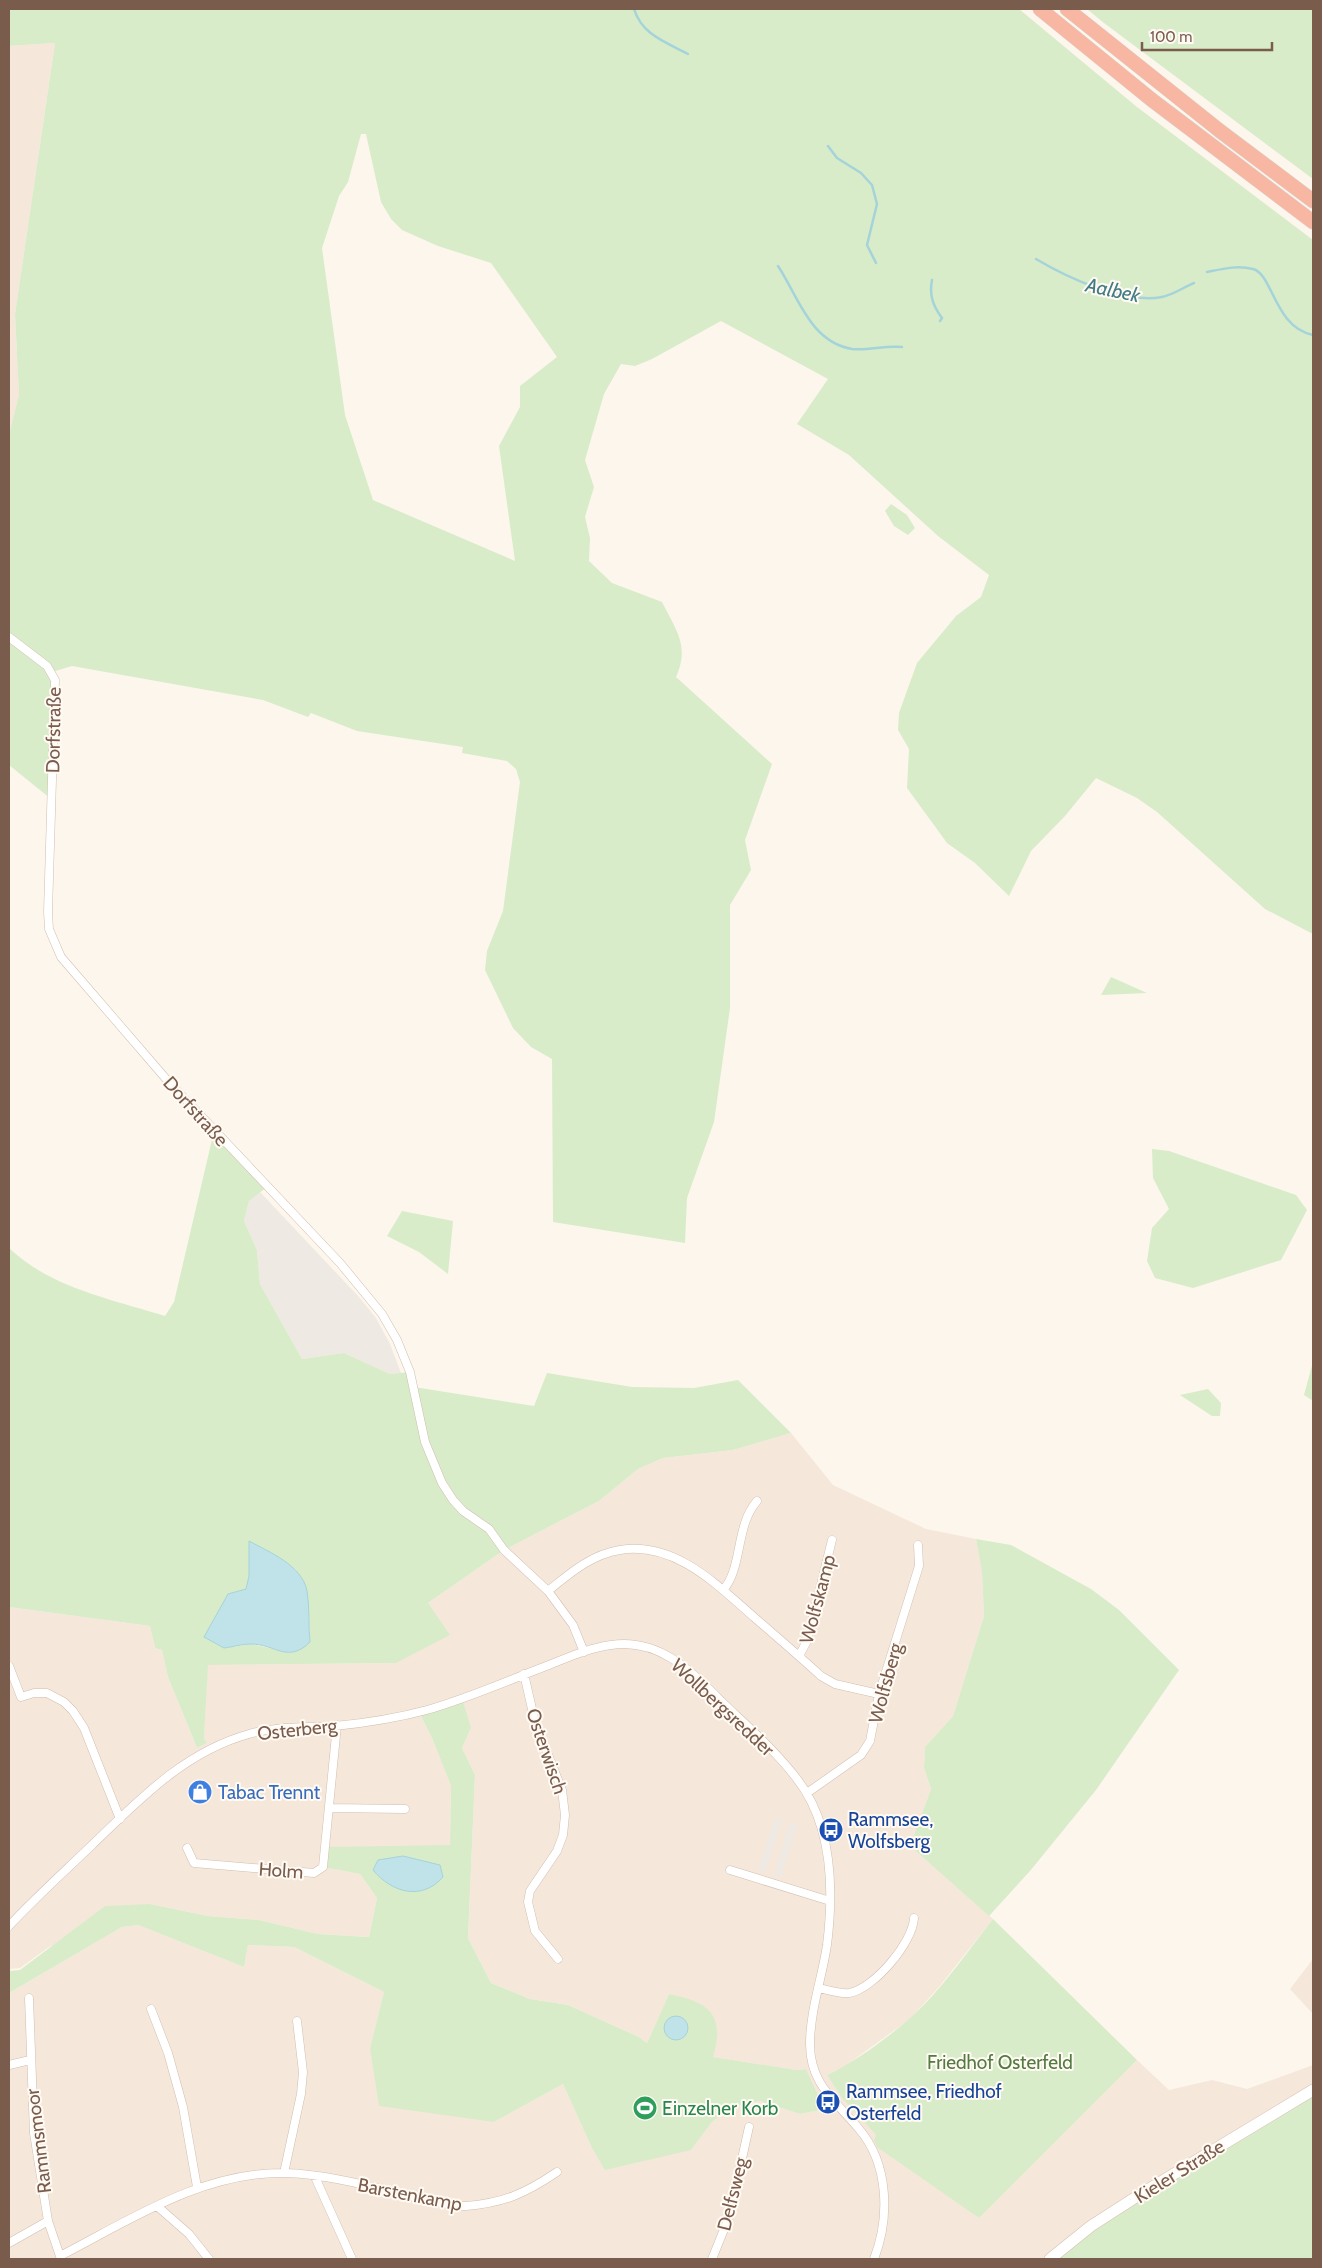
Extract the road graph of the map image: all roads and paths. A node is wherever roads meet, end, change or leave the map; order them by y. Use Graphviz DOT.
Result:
graph roads {
  1 [pos="1040,9"];
  2 [pos="1067,9"];
  3 [pos="1313,201"];
  4 [pos="1313,222"];
  5 [pos="9,637"];
  6 [pos="757,1501"];
  7 [pos="832,1540"];
  8 [pos="918,1545"];
  9 [pos="722,1590"];
  10 [pos="548,1591"];
  11 [pos="584,1652"];
  12 [pos="799,1656"];
  13 [pos="9,1666"];
  14 [pos="524,1674"];
  15 [pos="879,1694"];
  16 [pos="337,1725"];
  17 [pos="807,1793"];
  18 [pos="329,1808"];
  19 [pos="405,1809"];
  20 [pos="120,1818"];
  21 [pos="187,1848"];
  22 [pos="730,1870"];
  23 [pos="830,1901"];
  24 [pos="914,1918"];
  25 [pos="9,1926"];
  26 [pos="558,1959"];
  27 [pos="819,1988"];
  28 [pos="29,1998"];
  29 [pos="151,2009"];
  30 [pos="297,2021"];
  31 [pos="30,2060"];
  32 [pos="9,2065"];
  33 [pos="1313,2090"];
  34 [pos="749,2127"];
  35 [pos="557,2172"];
  36 [pos="284,2173"];
  37 [pos="315,2177"];
  38 [pos="197,2187"];
  39 [pos="157,2206"];
  40 [pos="48,2221"];
  41 [pos="9,2242"];
  42 [pos="60,2258"];
  43 [pos="209,2259"];
  44 [pos="352,2259"];
  45 [pos="712,2259"];
  46 [pos="874,2259"];
  47 [pos="1050,2259"];
  1 -- 4 [label="highway"];
  2 -- 3 [label="highway"];
  5 -- 10 [label="street, Dorfstraße"];
  6 -- 9 [label="street"];
  7 -- 12 [label="street, Wolfskamp"];
  8 -- 15 [label="street, Wolfsberg"];
  9 -- 10 [label="street, Wolfskamp"];
  9 -- 12 [label="street, Wolfskamp"];
  10 -- 11 [label="street"];
  11 -- 14 [label="street, Osterberg"];
  11 -- 17 [label="street, Wollbergsredder"];
  12 -- 15 [label="street, Wolfskamp"];
  13 -- 20 [label="street"];
  14 -- 16 [label="street, Osterberg"];
  14 -- 26 [label="street, Osterwisch"];
  15 -- 17 [label="street, Wolfsberg"];
  16 -- 18 [label="street, Holm"];
  16 -- 20 [label="street, Osterberg"];
  17 -- 23 [label="street, Wollbergsredder"];
  18 -- 19 [label="street"];
  18 -- 21 [label="street, Holm"];
  20 -- 25 [label="street, Osterberg"];
  22 -- 23 [label="street"];
  23 -- 27 [label="street, Wollbergsredder"];
  24 -- 27 [label="street"];
  27 -- 46 [label="street, Wollbergsredder"];
  28 -- 31 [label="street, Rammsmoor"];
  29 -- 38 [label="street"];
  30 -- 36 [label="street"];
  31 -- 32 [label="street, Rammsmoor"];
  31 -- 40 [label="street, Rammsmoor"];
  33 -- 47 [label="street, Kieler Straße"];
  34 -- 45 [label="street, Delfsweg"];
  35 -- 37 [label="street, Barstenkamp"];
  36 -- 37 [label="street, Barstenkamp"];
  36 -- 38 [label="street, Barstenkamp"];
  37 -- 44 [label="street"];
  38 -- 39 [label="street, Barstenkamp"];
  39 -- 42 [label="street, Barstenkamp"];
  39 -- 43 [label="street"];
  40 -- 41 [label="street"];
  40 -- 42 [label="street, Rammsmoor"];
}
